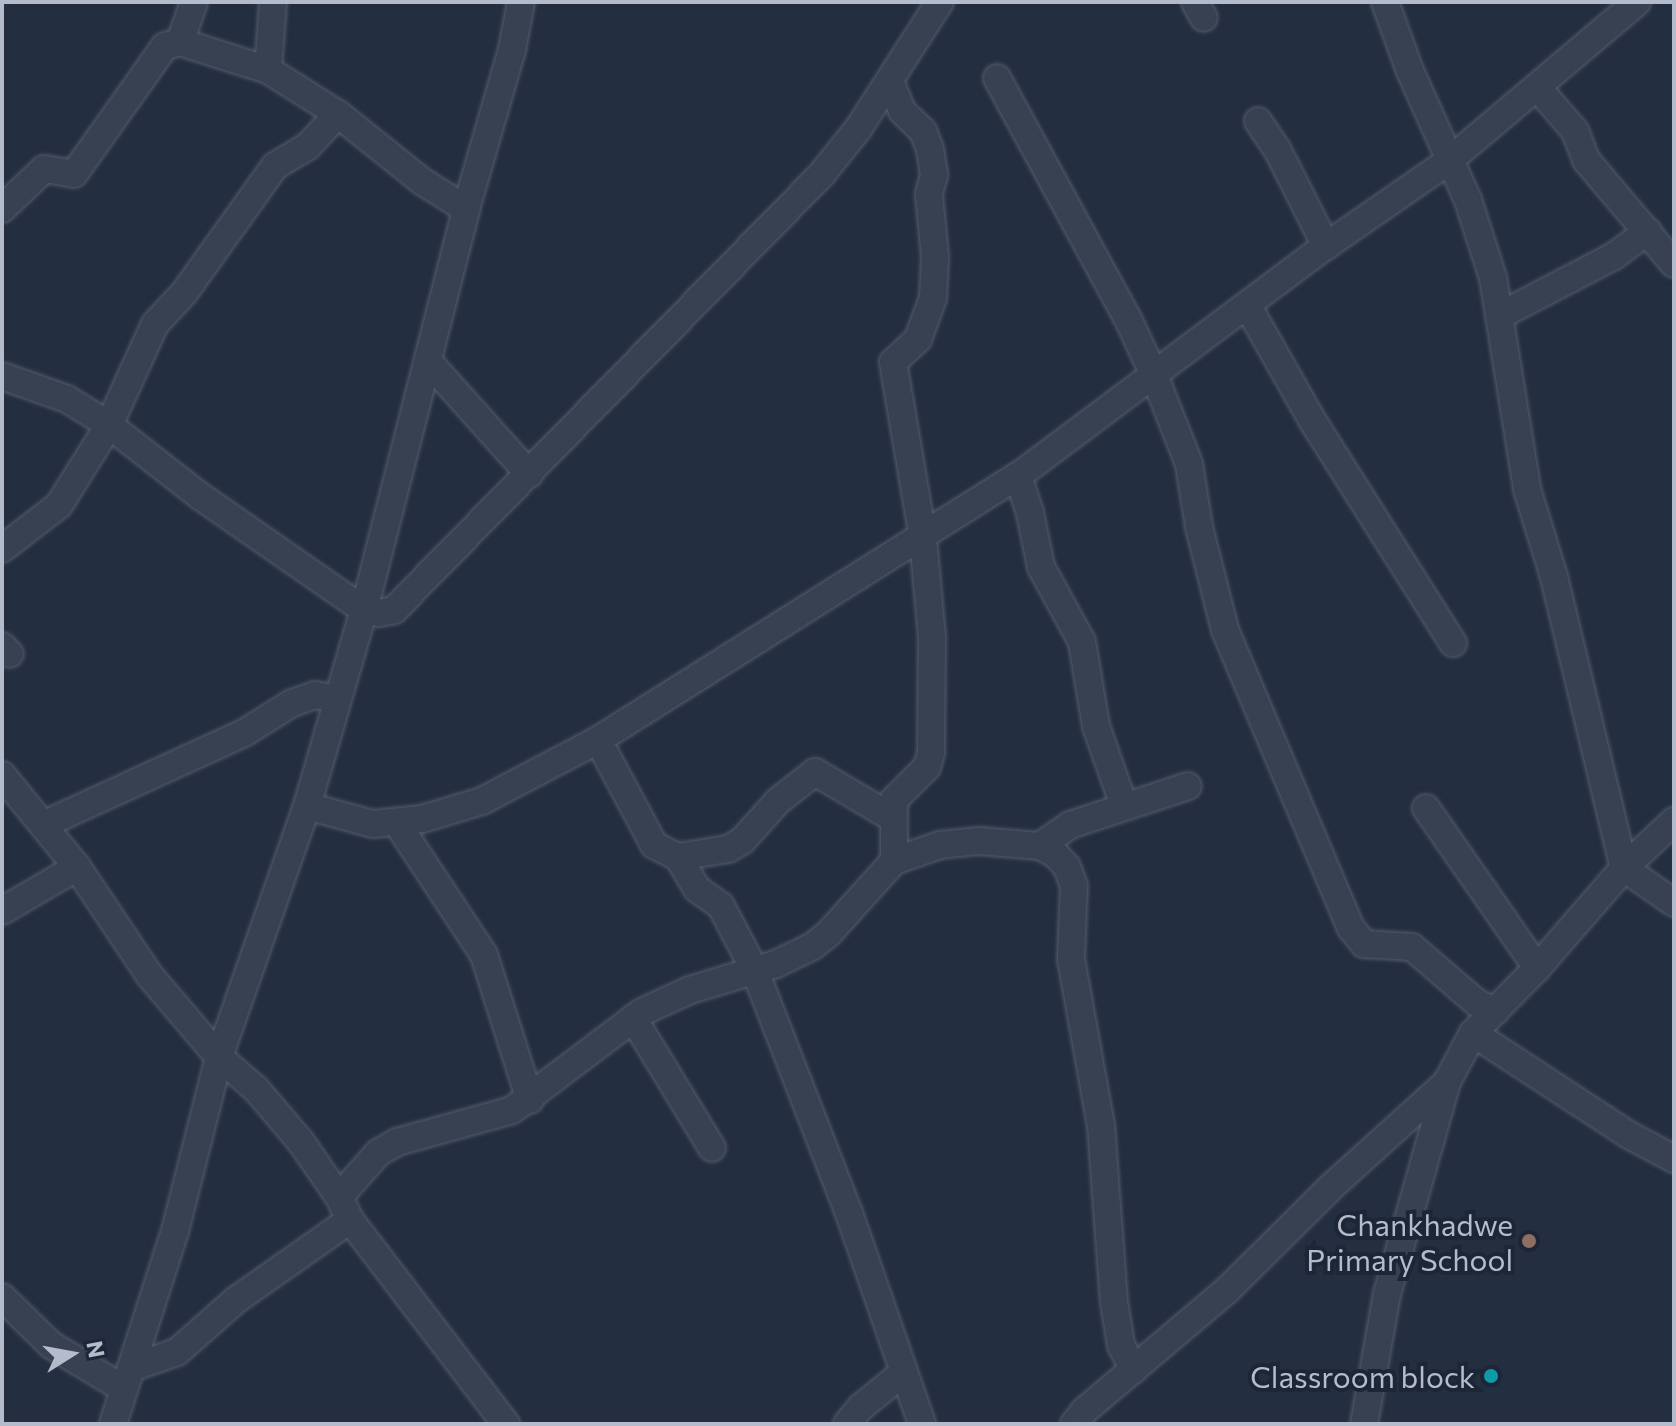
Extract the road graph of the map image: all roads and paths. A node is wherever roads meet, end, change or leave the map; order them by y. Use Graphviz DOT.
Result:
graph roads {
  1 [pos="194,2"];
  2 [pos="273,2"];
  3 [pos="521,2"];
  4 [pos="940,2"];
  5 [pos="1385,2"];
  6 [pos="1637,2"];
  7 [pos="180,42"];
  8 [pos="268,70"];
  9 [pos="997,78"];
  10 [pos="890,81"];
  11 [pos="1537,87"];
  12 [pos="338,114"];
  13 [pos="1258,121"];
  14 [pos="1450,160"];
  15 [pos="2,209"];
  16 [pos="466,209"];
  17 [pos="1648,231"];
  18 [pos="1326,246"];
  19 [pos="1674,264"];
  20 [pos="1247,305"];
  21 [pos="1501,315"];
  22 [pos="428,361"];
  23 [pos="1154,375"];
  24 [pos="2,376"];
  25 [pos="109,425"];
  26 [pos="529,474"];
  27 [pos="1018,476"];
  28 [pos="923,538"];
  29 [pos="2,549"];
  30 [pos="364,610"];
  31 [pos="1453,643"];
  32 [pos="338,699"];
  33 [pos="598,740"];
  34 [pos="2,775"];
  35 [pos="1188,786"];
  36 [pos="307,806"];
  37 [pos="1124,806"];
  38 [pos="1426,808"];
  39 [pos="891,817"];
  40 [pos="1674,821"];
  41 [pos="397,823"];
  42 [pos="45,824"];
  43 [pos="1040,846"];
  44 [pos="678,857"];
  45 [pos="894,861"];
  46 [pos="77,867"];
  47 [pos="1624,868"];
  48 [pos="1674,903"];
  49 [pos="2,911"];
  50 [pos="1537,968"];
  51 [pos="755,971"];
  52 [pos="1495,1011"];
  53 [pos="633,1018"];
  54 [pos="1473,1033"];
  55 [pos="219,1057"];
  56 [pos="1447,1082"];
  57 [pos="530,1100"];
  58 [pos="712,1148"];
  59 [pos="1674,1159"];
  60 [pos="344,1209"];
  61 [pos="2,1297"];
  62 [pos="1134,1370"];
  63 [pos="904,1372"];
  64 [pos="128,1378"];
  65 [pos="113,1424"];
  66 [pos="506,1424"];
  67 [pos="847,1424"];
  68 [pos="922,1424"];
  69 [pos="1074,1424"];
  70 [pos="1364,1424"];
  1 -- 7 [label="street"];
  2 -- 8 [label="street"];
  3 -- 16 [label="street"];
  4 -- 10 [label="street"];
  5 -- 14 [label="street"];
  6 -- 11 [label="street"];
  7 -- 8 [label="street"];
  7 -- 15 [label="street"];
  8 -- 12 [label="street"];
  9 -- 23 [label="street"];
  10 -- 26 [label="street"];
  10 -- 28 [label="street"];
  11 -- 14 [label="street"];
  11 -- 17 [label="street"];
  12 -- 16 [label="street"];
  12 -- 25 [label="street"];
  13 -- 18 [label="street"];
  14 -- 18 [label="street"];
  14 -- 21 [label="street"];
  16 -- 22 [label="street"];
  17 -- 19 [label="street"];
  17 -- 21 [label="street"];
  18 -- 20 [label="street"];
  20 -- 23 [label="street"];
  20 -- 31 [label="street"];
  21 -- 47 [label="street"];
  22 -- 26 [label="street"];
  22 -- 30 [label="street"];
  23 -- 27 [label="street"];
  23 -- 52 [label="street"];
  24 -- 25 [label="street"];
  25 -- 29 [label="street"];
  25 -- 30 [label="street"];
  26 -- 30 [label="street"];
  27 -- 28 [label="street"];
  27 -- 37 [label="street"];
  28 -- 33 [label="street"];
  28 -- 39 [label="street"];
  30 -- 32 [label="street"];
  32 -- 36 [label="street"];
  32 -- 42 [label="street"];
  33 -- 41 [label="street"];
  33 -- 44 [label="street"];
  34 -- 42 [label="street"];
  35 -- 37 [label="street"];
  36 -- 41 [label="street"];
  36 -- 55 [label="street"];
  37 -- 43 [label="street"];
  38 -- 50 [label="street"];
  39 -- 44 [label="street"];
  39 -- 45 [label="street"];
  40 -- 47 [label="street"];
  41 -- 57 [label="street"];
  42 -- 46 [label="street"];
  43 -- 45 [label="street"];
  43 -- 62 [label="street"];
  44 -- 51 [label="street"];
  45 -- 51 [label="street"];
  46 -- 49 [label="street"];
  46 -- 55 [label="street"];
  47 -- 48 [label="street"];
  47 -- 50 [label="street"];
  50 -- 52 [label="street"];
  51 -- 53 [label="street"];
  51 -- 63 [label="street"];
  52 -- 54 [label="street"];
  53 -- 57 [label="street"];
  53 -- 58 [label="street"];
  54 -- 56 [label="street"];
  54 -- 59 [label="street"];
  55 -- 60 [label="street"];
  55 -- 64 [label="street"];
  56 -- 62 [label="street"];
  56 -- 70 [label="street"];
  57 -- 60 [label="street"];
  60 -- 64 [label="street"];
  60 -- 66 [label="street"];
  61 -- 64 [label="street"];
  62 -- 69 [label="street"];
  63 -- 67 [label="street"];
  63 -- 68 [label="street"];
  64 -- 65 [label="street"];
}
